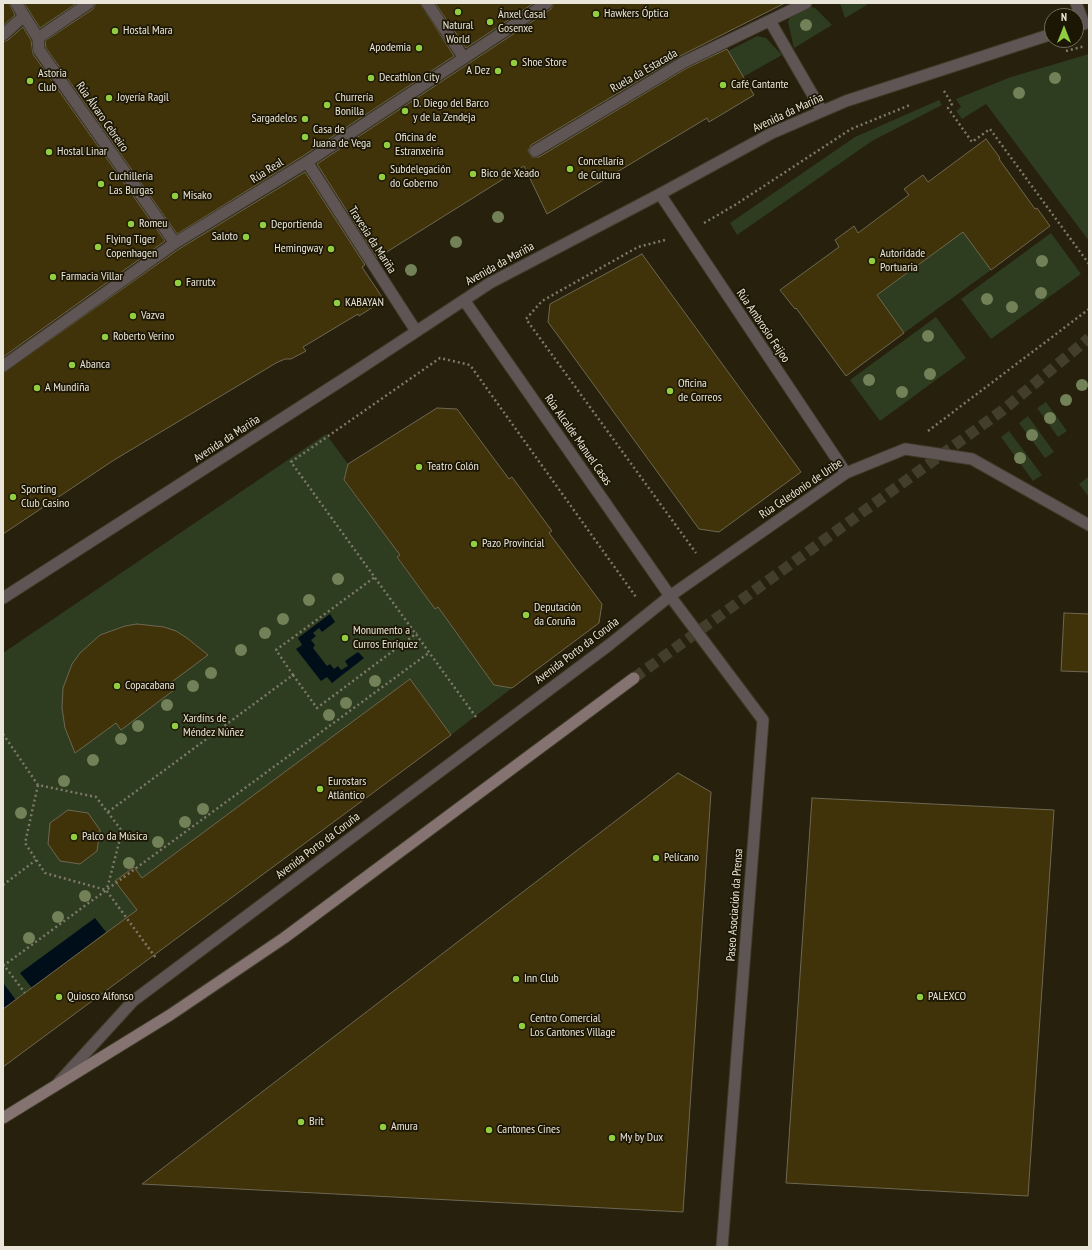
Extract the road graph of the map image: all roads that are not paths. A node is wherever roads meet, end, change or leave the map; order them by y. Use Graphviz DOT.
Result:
graph roads {
  1 [pos="16,3"];
  2 [pos="89,3"];
  3 [pos="427,3"];
  4 [pos="547,3"];
  5 [pos="806,3"];
  6 [pos="24,16"];
  7 [pos="770,21"];
  8 [pos="3,35"];
  9 [pos="1044,37"];
  10 [pos="38,38"];
  11 [pos="464,58"];
  12 [pos="822,111"];
  13 [pos="535,150"];
  14 [pos="307,162"];
  15 [pos="660,194"];
  16 [pos="176,243"];
  17 [pos="464,300"];
  18 [pos="416,331"];
  19 [pos="3,366"];
  20 [pos="846,473"];
  21 [pos="1089,525"];
  22 [pos="670,596"];
  23 [pos="3,598"];
  24 [pos="634,678"];
  25 [pos="53,1088"];
  26 [pos="3,1118"];
  27 [pos="722,1247"];
  1 -- 6 [label="street, Rúa Álvaro Cebreiro"];
  2 -- 10 [label="street"];
  3 -- 11 [label="street"];
  4 -- 11 [label="street, Rúa Real"];
  5 -- 7 [label="street, Ruela da Estacada"];
  6 -- 8 [label="street"];
  6 -- 10 [label="street, Rúa Álvaro Cebreiro"];
  7 -- 12 [label="street"];
  7 -- 13 [label="street, Ruela da Estacada"];
  9 -- 12 [label="street, Avenida da Mariña"];
  10 -- 16 [label="street, Rúa Álvaro Cebreiro"];
  11 -- 14 [label="street, Rúa Real"];
  12 -- 15 [label="street, Avenida da Mariña"];
  14 -- 16 [label="street, Rúa Real"];
  14 -- 18 [label="street, Travesía da Mariña"];
  15 -- 17 [label="street, Avenida da Mariña"];
  15 -- 20 [label="street, Rúa Ambrosio Feijoo"];
  16 -- 19 [label="street, Rúa Real"];
  17 -- 18 [label="street, Avenida da Mariña"];
  17 -- 22 [label="street, Rúa Alcalde Manuel Casas"];
  18 -- 23 [label="street, Avenida da Mariña"];
  20 -- 21 [label="street, Rúa Celedonio de Uribe"];
  20 -- 22 [label="street, Rúa Celedonio de Uribe"];
  22 -- 25 [label="street, Avenida Porto da Coruña"];
  22 -- 27 [label="street, Paseo Asociación da Prensa"];
  24 -- 25 [label="main road, Avenida Porto da Coruña"];
  25 -- 26 [label="main road, Avenida Porto da Coruña"];
}
